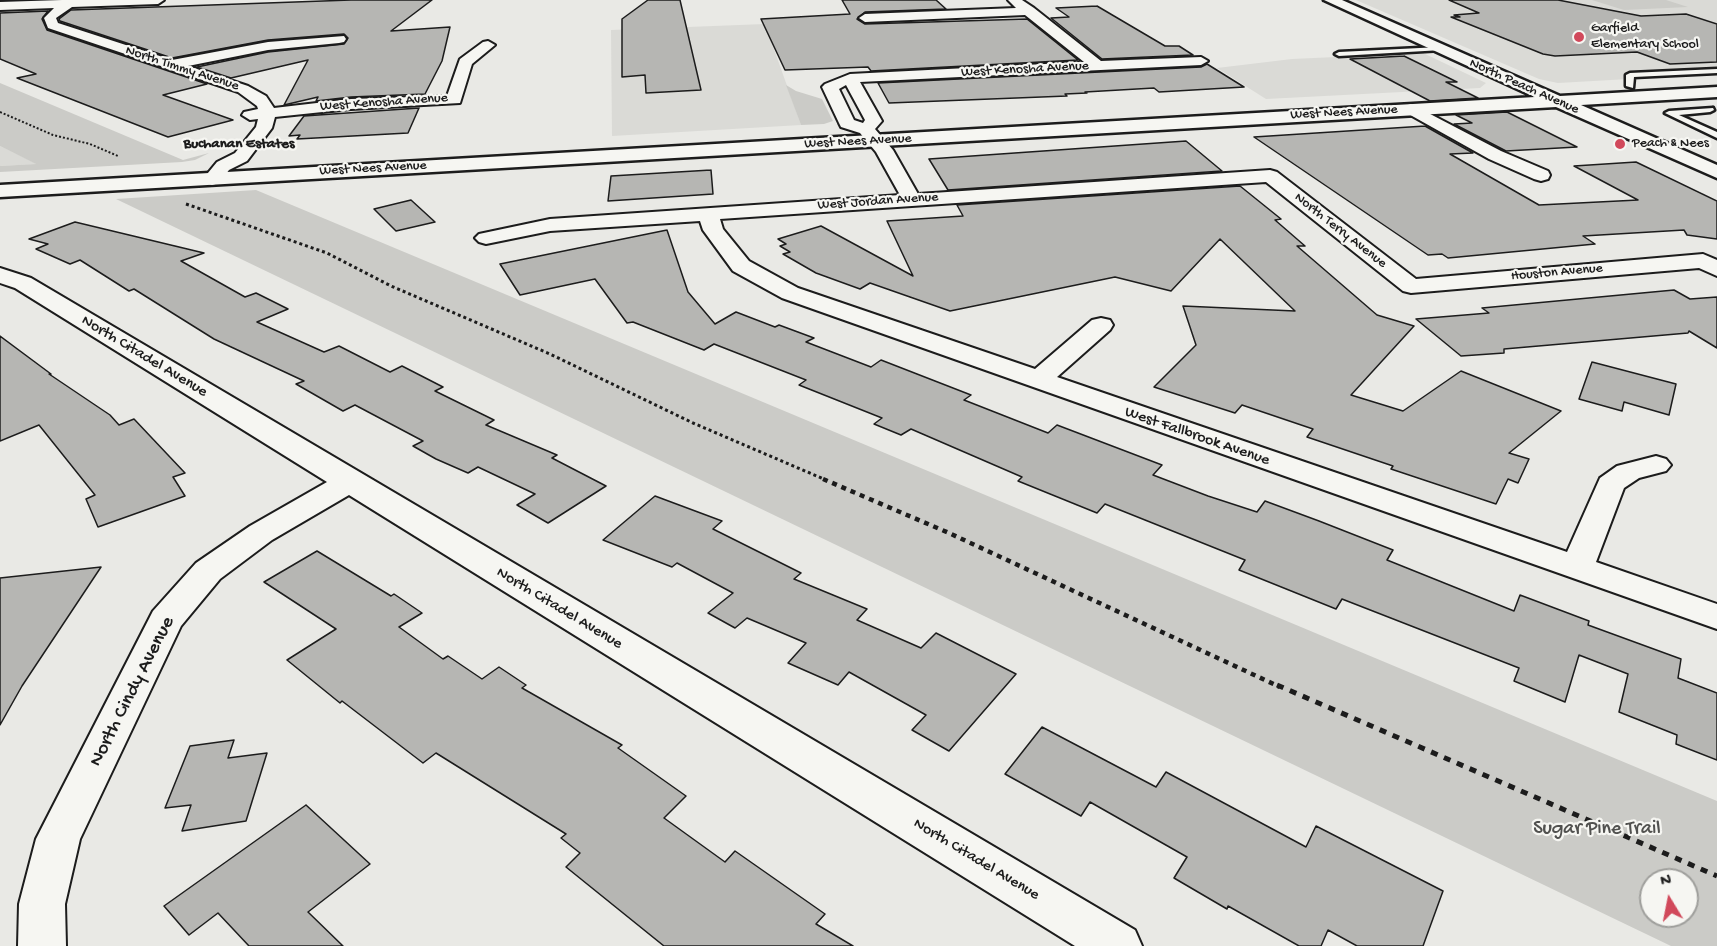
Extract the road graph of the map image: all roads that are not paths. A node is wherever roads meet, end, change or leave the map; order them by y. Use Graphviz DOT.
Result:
graph roads {
  1 [pos="158,0"];
  2 [pos="1014,0"];
  3 [pos="1331,0"];
  4 [pos="64,2"];
  5 [pos="0,6"];
  6 [pos="1030,11"];
  7 [pos="865,18"];
  8 [pos="339,39"];
  9 [pos="488,45"];
  10 [pos="1440,49"];
  11 [pos="1339,54"];
  12 [pos="1201,61"];
  13 [pos="168,65"];
  14 [pos="1098,66"];
  15 [pos="152,69"];
  16 [pos="1717,71"];
  17 [pos="850,78"];
  18 [pos="1717,81"];
  19 [pos="1630,86"];
  20 [pos="1534,92"];
  21 [pos="1717,92"];
  22 [pos="1671,94"];
  23 [pos="1556,101"];
  24 [pos="1411,109"];
  25 [pos="1713,111"];
  26 [pos="268,113"];
  27 [pos="246,120"];
  28 [pos="871,135"];
  29 [pos="1717,135"];
  30 [pos="220,165"];
  31 [pos="1717,172"];
  32 [pos="1542,175"];
  33 [pos="1270,176"];
  34 [pos="0,181"];
  35 [pos="0,191"];
  36 [pos="912,200"];
  37 [pos="708,214"];
  38 [pos="486,238"];
  39 [pos="1710,265"];
  40 [pos="0,276"];
  41 [pos="1411,286"];
  42 [pos="1101,325"];
  43 [pos="1037,381"];
  44 [pos="1656,465"];
  45 [pos="349,482"];
  46 [pos="1577,568"];
  47 [pos="1717,617"];
  48 [pos="42,946"];
  49 [pos="1118,946"];
  1 -- 4 [label="street"];
  2 -- 6 [label="street"];
  3 -- 10 [label="main road, North Peach Avenue"];
  4 -- 5 [label="street"];
  4 -- 13 [label="street, North Timmy Avenue"];
  4 -- 15 [label="street, North Timmy Avenue"];
  6 -- 7 [label="street"];
  6 -- 14 [label="street"];
  8 -- 13 [label="street"];
  9 -- 26 [label="street, West Kenosha Avenue"];
  10 -- 11 [label="lane"];
  10 -- 20 [label="main road, North Peach Avenue"];
  12 -- 14 [label="street, West Kenosha Avenue"];
  13 -- 15 [label="street"];
  13 -- 26 [label="street, North Timmy Avenue"];
  14 -- 17 [label="street, West Kenosha Avenue"];
  15 -- 27 [label="street, North Timmy Avenue"];
  16 -- 19 [label="lane"];
  17 -- 28 [label="street"];
  17 -- 28 [label="street"];
  18 -- 19 [label="main road, West Nees Avenue"];
  19 -- 20 [label="main road, West Nees Avenue"];
  20 -- 23 [label="main road, North Peach Avenue"];
  20 -- 28 [label="main road, West Nees Avenue"];
  21 -- 22 [label="main road, West Nees Avenue"];
  22 -- 23 [label="main road, West Nees Avenue"];
  22 -- 25 [label="lane"];
  23 -- 24 [label="main road, West Nees Avenue"];
  23 -- 31 [label="main road, North Peach Avenue"];
  24 -- 28 [label="main road, West Nees Avenue"];
  24 -- 32 [label="street"];
  25 -- 29 [label="lane"];
  26 -- 27 [label="street, West Kenosha Avenue"];
  26 -- 30 [label="street"];
  28 -- 30 [label="main road, West Nees Avenue"];
  28 -- 36 [label="street"];
  30 -- 34 [label="main road, West Nees Avenue"];
  30 -- 35 [label="main road, West Nees Avenue"];
  33 -- 36 [label="street, West Jordan Avenue"];
  33 -- 41 [label="street, North Terry Avenue"];
  36 -- 37 [label="street, West Jordan Avenue"];
  37 -- 38 [label="street, West Jordan Avenue"];
  37 -- 43 [label="street, West Fallbrook Avenue"];
  39 -- 41 [label="street, Houston Avenue"];
  40 -- 45 [label="street, North Citadel Avenue"];
  42 -- 43 [label="street"];
  43 -- 46 [label="street, West Fallbrook Avenue"];
  44 -- 46 [label="street"];
  45 -- 48 [label="street, North Cindy Avenue"];
  45 -- 49 [label="street, North Citadel Avenue"];
  46 -- 47 [label="street, West Fallbrook Avenue"];
}
